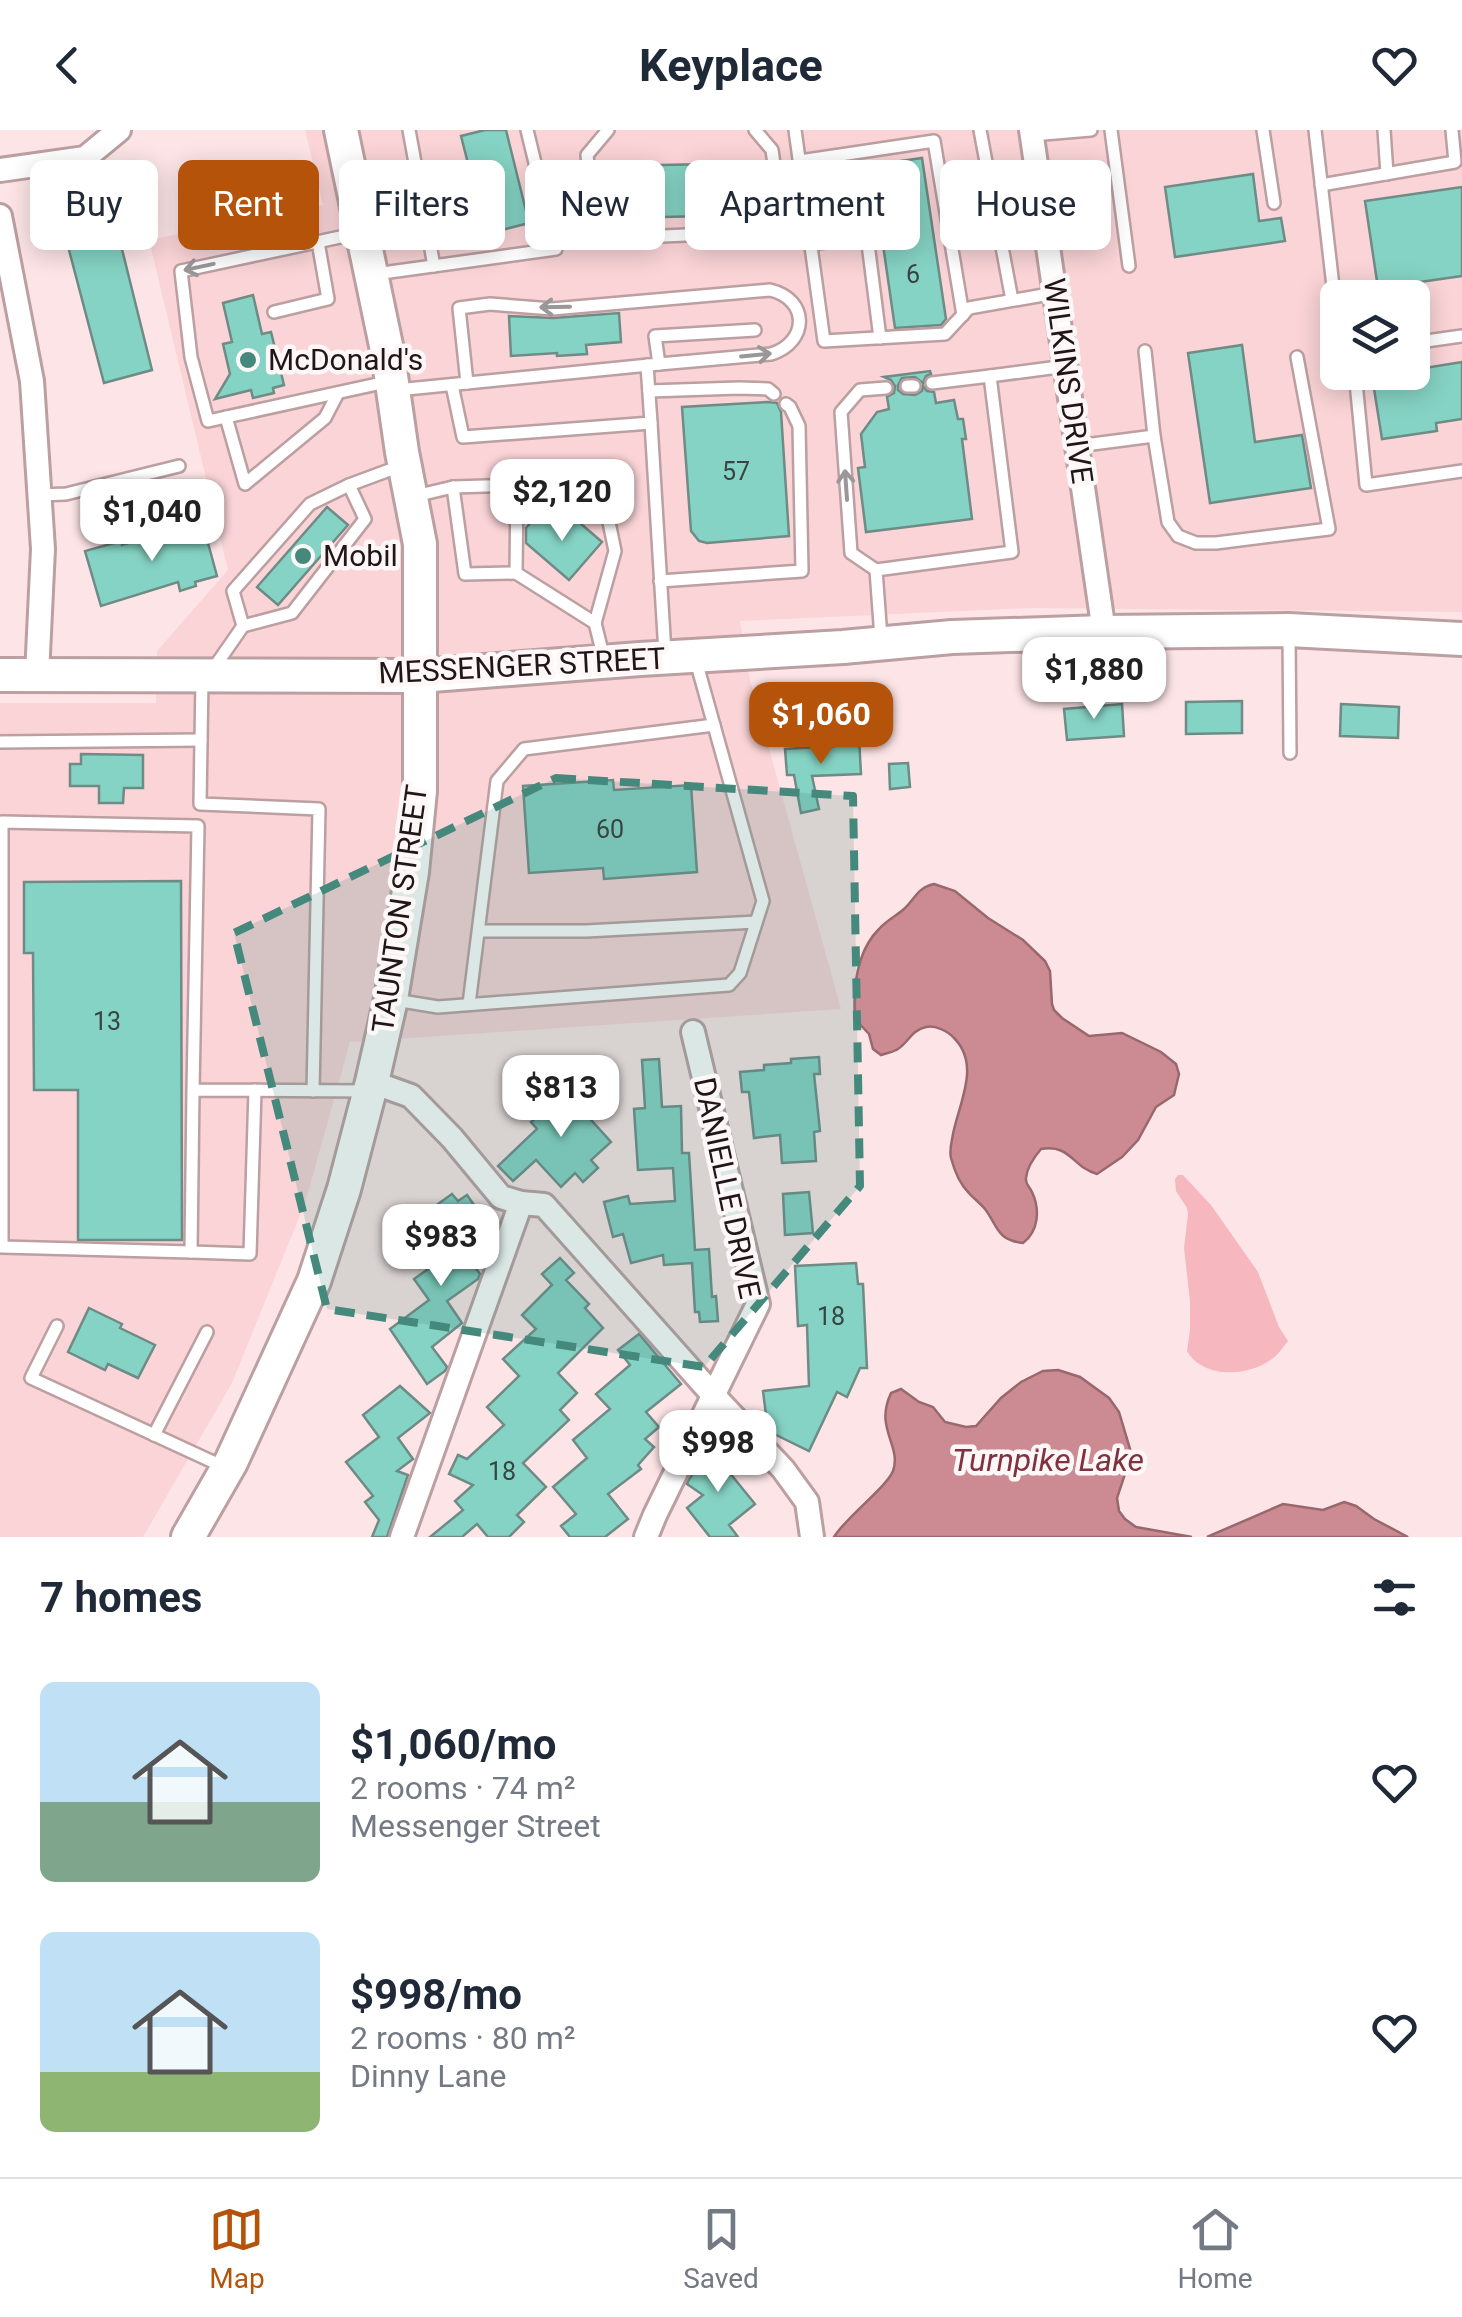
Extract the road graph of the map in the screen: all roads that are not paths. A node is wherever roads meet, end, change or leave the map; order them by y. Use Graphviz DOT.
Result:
graph roads {
  1 [pos="119,130"];
  2 [pos="341,130"];
  3 [pos="409,130"];
  4 [pos="528,130"];
  5 [pos="608,130"];
  6 [pos="755,130"];
  7 [pos="796,130"];
  8 [pos="980,130"];
  9 [pos="1091,130"];
  10 [pos="1111,130"];
  11 [pos="1263,130"];
  12 [pos="1315,130"];
  13 [pos="1384,130"];
  14 [pos="1452,130"];
  15 [pos="1032,132"];
  16 [pos="347,160"];
  17 [pos="800,160"];
  18 [pos="806,160"];
  19 [pos="0,170"];
  20 [pos="1387,174"];
  21 [pos="1321,185"];
  22 [pos="1274,203"];
  23 [pos="0,216"];
  24 [pos="319,248"];
  25 [pos="279,250"];
  26 [pos="366,250"];
  27 [pos="812,250"];
  28 [pos="869,250"];
  29 [pos="434,266"];
  30 [pos="1130,266"];
  31 [pos="371,275"];
  32 [pos="1332,280"];
  33 [pos="1055,293"];
  34 [pos="1012,300"];
  35 [pos="274,312"];
  36 [pos="963,315"];
  37 [pos="755,330"];
  38 [pos="1462,336"];
  39 [pos="880,338"];
  40 [pos="1430,340"];
  41 [pos="1145,351"];
  42 [pos="1298,357"];
  43 [pos="653,365"];
  44 [pos="1066,366"];
  45 [pos="990,376"];
  46 [pos="467,383"];
  47 [pos="932,383"];
  48 [pos="452,385"];
  49 [pos="392,386"];
  50 [pos="886,388"];
  51 [pos="1356,390"];
  52 [pos="649,391"];
  53 [pos="338,392"];
  54 [pos="774,394"];
  55 [pos="786,404"];
  56 [pos="226,416"];
  57 [pos="650,423"];
  58 [pos="1154,436"];
  59 [pos="1077,446"];
  60 [pos="404,464"];
  61 [pos="178,466"];
  62 [pos="1462,472"];
  63 [pos="349,485"];
  64 [pos="517,485"];
  65 [pos="453,488"];
  66 [pos="39,496"];
  67 [pos="411,497"];
  68 [pos="876,570"];
  69 [pos="516,574"];
  70 [pos="660,581"];
  71 [pos="595,623"];
  72 [pos="242,626"];
  73 [pos="1289,630"];
  74 [pos="1104,632"];
  75 [pos="1462,639"];
  76 [pos="881,642"];
  77 [pos="680,657"];
  78 [pos="605,662"];
  79 [pos="0,675"];
  80 [pos="38,675"];
  81 [pos="205,676"];
  82 [pos="419,676"];
  83 [pos="714,724"];
  84 [pos="201,740"];
  85 [pos="0,742"];
  86 [pos="1290,752"];
  87 [pos="200,804"];
  88 [pos="1,820"];
  89 [pos="198,826"];
  90 [pos="756,922"];
  91 [pos="478,931"];
  92 [pos="391,999"];
  93 [pos="470,1004"];
  94 [pos="693,1032"];
  95 [pos="371,1087"];
  96 [pos="194,1090"];
  97 [pos="254,1090"];
  98 [pos="313,1091"];
  99 [pos="520,1203"];
  100 [pos="191,1252"];
  101 [pos="57,1326"];
  102 [pos="207,1332"];
  103 [pos="714,1396"];
  104 [pos="154,1435"];
  105 [pos="228,1469"];
  106 [pos="813,1534"];
  107 [pos="188,1537"];
  108 [pos="402,1537"];
  109 [pos="646,1537"];
  1 -- 19 [label="street"];
  2 -- 16 [label="main road, TAUNTON STREET"];
  3 -- 29 [label="lane"];
  4 -- 29 [label="lane"];
  5 -- 6 [label="lane"];
  7 -- 17 [label="lane"];
  8 -- 34 [label="lane"];
  9 -- 15 [label="lane"];
  10 -- 30 [label="lane"];
  11 -- 22 [label="lane"];
  12 -- 21 [label="lane"];
  13 -- 20 [label="lane"];
  14 -- 20 [label="lane"];
  15 -- 33 [label="street, WILKINS DRIVE"];
  18 -- 36 [label="lane"];
  20 -- 21 [label="lane"];
  21 -- 32 [label="lane"];
  23 -- 66 [label="street"];
  24 -- 35 [label="lane"];
  25 -- 56 [label="lane, one-way"];
  26 -- 31 [label="main road, TAUNTON STREET"];
  27 -- 39 [label="lane"];
  28 -- 39 [label="lane"];
  29 -- 31 [label="lane"];
  31 -- 49 [label="main road, TAUNTON STREET"];
  33 -- 34 [label="lane"];
  33 -- 44 [label="street, WILKINS DRIVE"];
  34 -- 36 [label="lane"];
  36 -- 39 [label="lane"];
  37 -- 43 [label="lane"];
  38 -- 40 [label="lane"];
  41 -- 58 [label="lane"];
  42 -- 58 [label="lane"];
  43 -- 46 [label="lane"];
  43 -- 46 [label="lane, one-way"];
  43 -- 52 [label="lane"];
  44 -- 45 [label="lane"];
  44 -- 59 [label="street, WILKINS DRIVE"];
  45 -- 47 [label="lane"];
  45 -- 68 [label="lane"];
  46 -- 48 [label="lane"];
  48 -- 49 [label="lane"];
  48 -- 57 [label="lane"];
  49 -- 53 [label="lane"];
  49 -- 60 [label="main road, TAUNTON STREET"];
  68 -- 50 [label="lane, one-way"];
  51 -- 62 [label="lane"];
  52 -- 54 [label="lane"];
  52 -- 57 [label="lane"];
  53 -- 56 [label="lane"];
  53 -- 56 [label="lane"];
  55 -- 70 [label="lane"];
  57 -- 70 [label="lane"];
  58 -- 59 [label="lane"];
  59 -- 74 [label="street, WILKINS DRIVE"];
  60 -- 63 [label="lane"];
  60 -- 67 [label="main road, TAUNTON STREET"];
  61 -- 66 [label="lane"];
  63 -- 72 [label="lane"];
  63 -- 72 [label="lane"];
  64 -- 65 [label="lane"];
  64 -- 69 [label="lane"];
  64 -- 71 [label="lane"];
  65 -- 67 [label="lane"];
  65 -- 69 [label="lane"];
  66 -- 80 [label="street"];
  67 -- 82 [label="main road, TAUNTON STREET"];
  68 -- 76 [label="lane"];
  69 -- 71 [label="lane"];
  70 -- 77 [label="lane"];
  71 -- 78 [label="lane"];
  72 -- 81 [label="lane"];
  73 -- 74 [label="main road, MESSENGER STREET"];
  73 -- 75 [label="main road, MESSENGER STREET"];
  73 -- 86 [label="lane"];
  74 -- 76 [label="main road, MESSENGER STREET"];
  76 -- 77 [label="main road, MESSENGER STREET"];
  77 -- 78 [label="main road, MESSENGER STREET"];
  77 -- 83 [label="lane"];
  78 -- 82 [label="main road, MESSENGER STREET"];
  79 -- 80 [label="main road, MESSENGER STREET"];
  80 -- 81 [label="main road, MESSENGER STREET"];
  81 -- 82 [label="main road, MESSENGER STREET"];
  81 -- 84 [label="lane"];
  82 -- 92 [label="main road, TAUNTON STREET"];
  83 -- 90 [label="lane"];
  83 -- 91 [label="lane"];
  84 -- 85 [label="lane"];
  84 -- 87 [label="lane"];
  87 -- 89 [label="lane"];
  87 -- 98 [label="lane"];
  88 -- 89 [label="lane"];
  88 -- 100 [label="lane"];
  89 -- 96 [label="lane"];
  90 -- 91 [label="lane"];
  90 -- 93 [label="lane"];
  91 -- 93 [label="lane"];
  92 -- 93 [label="lane"];
  92 -- 95 [label="main road, TAUNTON STREET"];
  94 -- 103 [label="street, DANIELLE DRIVE"];
  95 -- 98 [label="lane"];
  95 -- 99 [label="street"];
  95 -- 105 [label="main road, TAUNTON STREET"];
  96 -- 97 [label="lane"];
  96 -- 100 [label="lane"];
  97 -- 98 [label="lane"];
  97 -- 100 [label="lane"];
  99 -- 103 [label="street"];
  99 -- 108 [label="street"];
  101 -- 104 [label="lane"];
  102 -- 104 [label="lane"];
  103 -- 106 [label="street"];
  103 -- 109 [label="street, DANIELLE DRIVE"];
  104 -- 105 [label="lane"];
  105 -- 107 [label="main road, TAUNTON STREET"];
}
